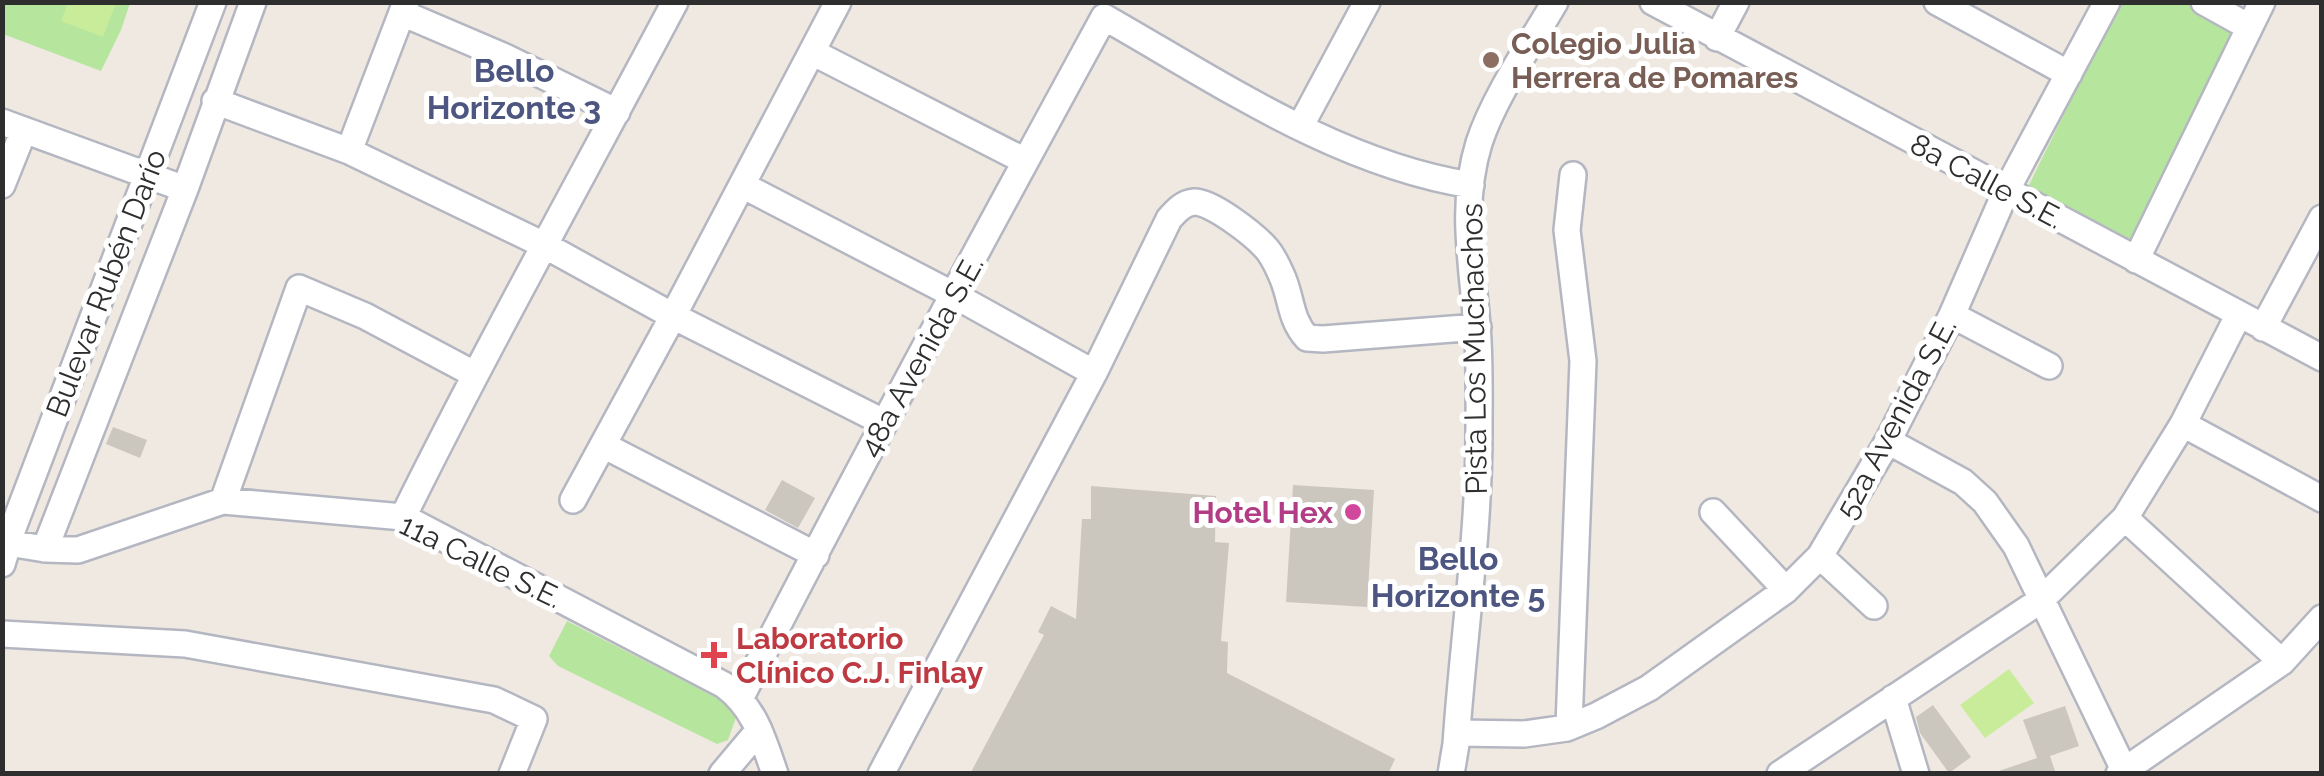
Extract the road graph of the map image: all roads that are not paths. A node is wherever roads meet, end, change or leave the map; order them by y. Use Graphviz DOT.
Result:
graph roads {
  1 [pos="213,2"];
  2 [pos="253,2"];
  3 [pos="676,2"];
  4 [pos="838,2"];
  5 [pos="1367,2"];
  6 [pos="1555,2"];
  7 [pos="1653,2"];
  8 [pos="1736,2"];
  9 [pos="1937,2"];
  10 [pos="2107,2"];
  11 [pos="2204,2"];
  12 [pos="2262,2"];
  13 [pos="403,8"];
  14 [pos="2249,27"];
  15 [pos="1717,38"];
  16 [pos="812,52"];
  17 [pos="2069,74"];
  18 [pos="216,101"];
  19 [pos="617,112"];
  20 [pos="13,126"];
  21 [pos="1300,127"];
  22 [pos="348,151"];
  23 [pos="1026,162"];
  24 [pos="147,174"];
  25 [pos="1573,176"];
  26 [pos="742,184"];
  27 [pos="1472,184"];
  28 [pos="2,185"];
  29 [pos="186,188"];
  30 [pos="2006,191"];
  31 [pos="2322,218"];
  32 [pos="546,246"];
  33 [pos="2136,260"];
  34 [pos="954,295"];
  35 [pos="2239,314"];
  36 [pos="1952,315"];
  37 [pos="673,316"];
  38 [pos="1478,327"];
  39 [pos="2263,328"];
  40 [pos="2322,358"];
  41 [pos="2050,366"];
  42 [pos="1094,373"];
  43 [pos="474,374"];
  44 [pos="883,422"];
  45 [pos="2183,424"];
  46 [pos="1888,440"];
  47 [pos="603,445"];
  48 [pos="573,500"];
  49 [pos="2322,500"];
  50 [pos="223,501"];
  51 [pos="1713,512"];
  52 [pos="404,516"];
  53 [pos="2125,518"];
  54 [pos="45,549"];
  55 [pos="4,550"];
  56 [pos="816,555"];
  57 [pos="1820,556"];
  58 [pos="1786,590"];
  59 [pos="2041,600"];
  60 [pos="1874,606"];
  61 [pos="2322,618"];
  62 [pos="2,634"];
  63 [pos="2282,662"];
  64 [pos="741,697"];
  65 [pos="1893,698"];
  66 [pos="1567,728"];
  67 [pos="760,730"];
  68 [pos="1457,733"];
  69 [pos="2123,773"];
  70 [pos="512,774"];
  71 [pos="722,774"];
  72 [pos="775,774"];
  73 [pos="881,774"];
  74 [pos="1451,774"];
  75 [pos="1780,774"];
  76 [pos="1916,774"];
  1 -- 24 [label="street, Bulevar Rubén Darío"];
  2 -- 18 [label="street, Bulevar Rubén Darío"];
  3 -- 19 [label="street"];
  4 -- 16 [label="street"];
  5 -- 21 [label="street"];
  6 -- 27 [label="street, Pista Los Muchachos"];
  7 -- 15 [label="street, 8a Calle S.E."];
  8 -- 15 [label="street"];
  9 -- 17 [label="street"];
  10 -- 17 [label="street, 52a Avenida S.E."];
  11 -- 14 [label="street"];
  12 -- 14 [label="street"];
  13 -- 19 [label="street"];
  13 -- 22 [label="street"];
  14 -- 33 [label="street"];
  15 -- 30 [label="street, 8a Calle S.E."];
  16 -- 23 [label="street"];
  16 -- 26 [label="street"];
  17 -- 30 [label="street, 52a Avenida S.E."];
  18 -- 22 [label="street"];
  18 -- 29 [label="street, Bulevar Rubén Darío"];
  19 -- 32 [label="street"];
  20 -- 24 [label="street"];
  20 -- 28 [label="street"];
  21 -- 23 [label="street, 48a Avenida S.E."];
  21 -- 27 [label="street"];
  22 -- 32 [label="street"];
  23 -- 34 [label="street, 48a Avenida S.E."];
  24 -- 29 [label="street"];
  24 -- 55 [label="street, Bulevar Rubén Darío"];
  25 -- 66 [label="street"];
  26 -- 34 [label="street"];
  26 -- 37 [label="street"];
  27 -- 38 [label="street, Pista Los Muchachos"];
  29 -- 54 [label="street, Bulevar Rubén Darío"];
  30 -- 33 [label="street, 8a Calle S.E."];
  30 -- 36 [label="street, 52a Avenida S.E."];
  31 -- 39 [label="street"];
  32 -- 37 [label="street"];
  32 -- 43 [label="street"];
  33 -- 35 [label="street, 8a Calle S.E."];
  34 -- 42 [label="street"];
  34 -- 44 [label="street, 48a Avenida S.E."];
  35 -- 39 [label="street, 8a Calle S.E."];
  35 -- 45 [label="street"];
  36 -- 41 [label="street"];
  36 -- 46 [label="street, 52a Avenida S.E."];
  37 -- 44 [label="street"];
  37 -- 47 [label="street"];
  38 -- 42 [label="street"];
  38 -- 68 [label="street, Pista Los Muchachos"];
  39 -- 40 [label="street, 8a Calle S.E."];
  42 -- 73 [label="street"];
  43 -- 50 [label="street"];
  43 -- 52 [label="street"];
  44 -- 56 [label="street, 48a Avenida S.E."];
  45 -- 49 [label="street"];
  45 -- 53 [label="street"];
  46 -- 57 [label="street, 52a Avenida S.E."];
  46 -- 59 [label="street"];
  47 -- 48 [label="street"];
  47 -- 56 [label="street"];
  50 -- 52 [label="street, 11a Calle S.E."];
  50 -- 54 [label="street, 11a Calle S.E."];
  51 -- 58 [label="street"];
  52 -- 64 [label="street, 11a Calle S.E."];
  53 -- 59 [label="street"];
  53 -- 63 [label="street"];
  54 -- 55 [label="street, 11a Calle S.E."];
  56 -- 64 [label="street, 48a Avenida S.E."];
  57 -- 58 [label="street, 52a Avenida S.E."];
  57 -- 60 [label="street"];
  58 -- 66 [label="street, 52a Avenida S.E."];
  59 -- 65 [label="street"];
  59 -- 69 [label="street"];
  61 -- 63 [label="street"];
  62 -- 70 [label="street"];
  63 -- 69 [label="street"];
  64 -- 67 [label="street, 11a Calle S.E."];
  65 -- 75 [label="street"];
  65 -- 76 [label="street"];
  66 -- 68 [label="street, 52a Avenida S.E."];
  67 -- 71 [label="street"];
  67 -- 72 [label="street, 11a Calle S.E."];
  68 -- 74 [label="street, Pista Los Muchachos"];
}
